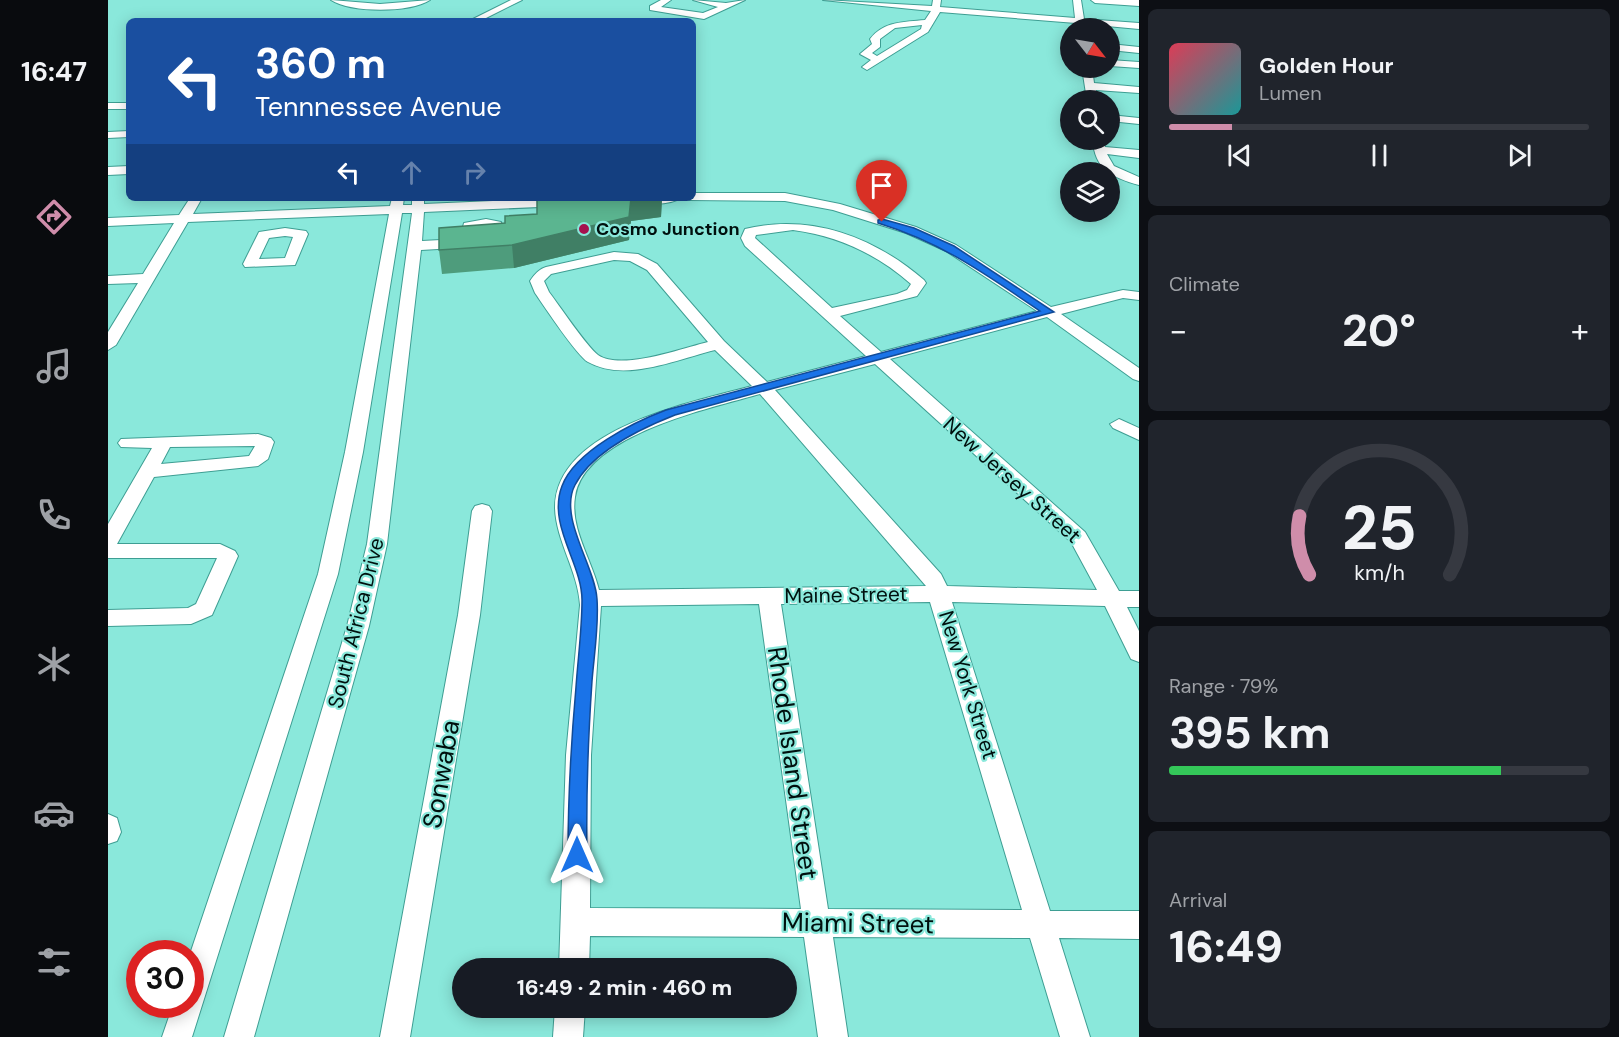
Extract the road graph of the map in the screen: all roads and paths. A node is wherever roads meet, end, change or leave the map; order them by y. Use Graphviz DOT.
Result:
graph roads {
  1 [pos="335,0"];
  2 [pos="426,0"];
  3 [pos="499,0"];
  4 [pos="518,0"];
  5 [pos="697,0"];
  6 [pos="741,0"];
  7 [pos="826,0"];
  8 [pos="1077,0"];
  9 [pos="1095,0"];
  10 [pos="665,1"];
  11 [pos="1139,3"];
  12 [pos="936,4"];
  13 [pos="727,6"];
  14 [pos="463,16"];
  15 [pos="479,18"];
  16 [pos="1079,18"];
  17 [pos="927,22"];
  18 [pos="1060,22"];
  19 [pos="1120,26"];
  20 [pos="1139,26"];
  21 [pos="878,42"];
  22 [pos="901,46"];
  23 [pos="1120,48"];
  24 [pos="1139,50"];
  25 [pos="879,59"];
  26 [pos="1120,64"];
  27 [pos="1139,65"];
  28 [pos="867,67"];
  29 [pos="1088,78"];
  30 [pos="1089,86"];
  31 [pos="1090,90"];
  32 [pos="1139,90"];
  33 [pos="108,106"];
  34 [pos="126,106"];
  35 [pos="1120,119"];
  36 [pos="1139,121"];
  37 [pos="126,134"];
  38 [pos="108,135"];
  39 [pos="1100,150"];
  40 [pos="1120,150"];
  41 [pos="1139,154"];
  42 [pos="126,170"];
  43 [pos="108,171"];
  44 [pos="1139,181"];
  45 [pos="696,197"];
  46 [pos="194,201"];
  47 [pos="576,201"];
  48 [pos="407,203"];
  49 [pos="293,213"];
  50 [pos="183,219"];
  51 [pos="108,222"];
  52 [pos="285,232"];
  53 [pos="466,243"];
  54 [pos="414,246"];
  55 [pos="148,278"];
  56 [pos="108,280"];
  57 [pos="1139,296"];
  58 [pos="1049,312"];
  59 [pos="832,314"];
  60 [pos="718,344"];
  61 [pos="108,345"];
  62 [pos="877,357"];
  63 [pos="1139,376"];
  64 [pos="763,387"];
  65 [pos="1119,424"];
  66 [pos="1139,435"];
  67 [pos="164,442"];
  68 [pos="127,443"];
  69 [pos="150,471"];
  70 [pos="482,511"];
  71 [pos="108,542"];
  72 [pos="108,551"];
  73 [pos="941,594"];
  74 [pos="769,596"];
  75 [pos="590,598"];
  76 [pos="1112,599"];
  77 [pos="1139,599"];
  78 [pos="108,618"];
  79 [pos="1139,653"];
  80 [pos="108,826"];
  81 [pos="108,832"];
  82 [pos="578,922"];
  83 [pos="816,922"];
  84 [pos="1039,925"];
  85 [pos="1139,926"];
  86 [pos="204,955"];
  87 [pos="575,958"];
  88 [pos="184,1018"];
  89 [pos="569,1018"];
  90 [pos="177,1037"];
  91 [pos="239,1037"];
  92 [pos="395,1037"];
  93 [pos="568,1037"];
  94 [pos="833,1037"];
  95 [pos="1075,1037"];
  1 -- 2 [label="street"];
  3 -- 14 [label="street"];
  4 -- 15 [label="street"];
  5 -- 13 [label="street"];
  6 -- 13 [label="street"];
  7 -- 12 [label="street"];
  8 -- 16 [label="street"];
  9 -- 11 [label="street"];
  10 -- 13 [label="street"];
  12 -- 17 [label="street"];
  12 -- 18 [label="street"];
  17 -- 21 [label="street"];
  17 -- 22 [label="street"];
  19 -- 20 [label="street"];
  21 -- 22 [label="street"];
  21 -- 25 [label="street"];
  22 -- 25 [label="street"];
  23 -- 24 [label="street"];
  25 -- 28 [label="street"];
  26 -- 27 [label="street"];
  29 -- 30 [label="street"];
  30 -- 31 [label="street"];
  30 -- 32 [label="street"];
  33 -- 34 [label="street"];
  35 -- 36 [label="street"];
  37 -- 38 [label="street"];
  39 -- 44 [label="street"];
  40 -- 41 [label="street"];
  42 -- 43 [label="street"];
  45 -- 58 [label="street"];
  46 -- 50 [label="street"];
  47 -- 48 [label="street"];
  48 -- 49 [label="street"];
  48 -- 54 [label="street, South Africa Drive"];
  48 -- 86 [label="street, South Africa Drive"];
  49 -- 50 [label="street"];
  49 -- 52 [label="street"];
  50 -- 51 [label="street"];
  50 -- 55 [label="street"];
  53 -- 54 [label="street"];
  54 -- 91 [label="street, South Africa Drive"];
  55 -- 56 [label="street"];
  55 -- 61 [label="street"];
  57 -- 58 [label="street"];
  58 -- 62 [label="street"];
  58 -- 63 [label="street"];
  59 -- 59 [label="street, New Jersey Street"];
  59 -- 62 [label="street, New Jersey Street"];
  60 -- 60 [label="street, New York Street"];
  60 -- 64 [label="street, New York Street"];
  62 -- 64 [label="street"];
  62 -- 76 [label="street, New Jersey Street"];
  64 -- 73 [label="street, New York Street"];
  64 -- 75 [label="street"];
  65 -- 66 [label="street"];
  67 -- 68 [label="street"];
  67 -- 69 [label="street"];
  67 -- 69 [label="street"];
  69 -- 71 [label="street"];
  70 -- 92 [label="street, Sonwaba"];
  72 -- 78 [label="street"];
  73 -- 74 [label="street, Maine Street"];
  73 -- 76 [label="street, Maine Street"];
  73 -- 84 [label="street, New York Street"];
  74 -- 75 [label="street, Maine Street"];
  74 -- 83 [label="street, Rhode Island Street"];
  75 -- 82 [label="street"];
  76 -- 77 [label="street, Maine Street"];
  76 -- 79 [label="street, New Jersey Street"];
  80 -- 81 [label="street"];
  82 -- 83 [label="street, Miami Street"];
  82 -- 87 [label="street"];
  83 -- 84 [label="street, Miami Street"];
  83 -- 94 [label="street, Rhode Island Street"];
  84 -- 85 [label="street, Miami Street"];
  84 -- 95 [label="street, New York Street"];
  88 -- 90 [label="street"];
  89 -- 93 [label="street"];
}
